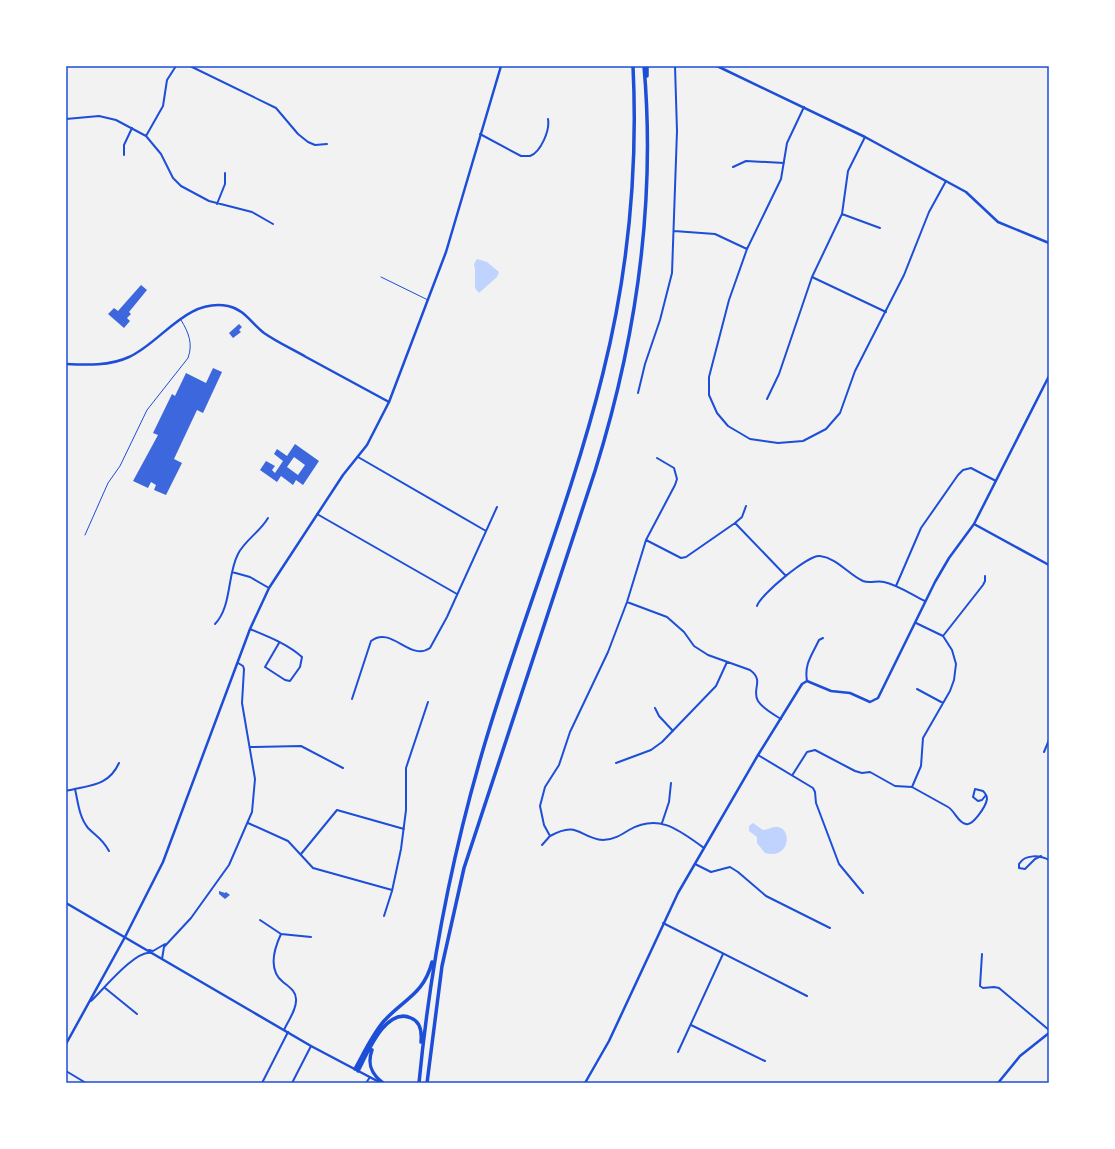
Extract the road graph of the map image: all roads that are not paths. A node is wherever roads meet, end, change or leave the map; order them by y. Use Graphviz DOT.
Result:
graph roads {
  1 [pos="95,66"];
  2 [pos="100,66"];
  3 [pos="176,66"];
  4 [pos="190,66"];
  5 [pos="501,66"];
  6 [pos="633,66"];
  7 [pos="646,66"];
  8 [pos="675,66"];
  9 [pos="717,66"];
  10 [pos="804,107"];
  11 [pos="66,119"];
  12 [pos="548,119"];
  13 [pos="132,128"];
  14 [pos="480,134"];
  15 [pos="146,136"];
  16 [pos="865,137"];
  17 [pos="327,144"];
  18 [pos="124,155"];
  19 [pos="784,163"];
  20 [pos="733,167"];
  21 [pos="225,173"];
  22 [pos="946,181"];
  23 [pos="217,204"];
  24 [pos="842,214"];
  25 [pos="273,224"];
  26 [pos="880,228"];
  27 [pos="674,231"];
  28 [pos="1049,243"];
  29 [pos="747,249"];
  30 [pos="812,277"];
  31 [pos="381,278"];
  32 [pos="428,300"];
  33 [pos="886,312"];
  34 [pos="180,318"];
  35 [pos="66,364"];
  36 [pos="1049,376"];
  37 [pos="638,393"];
  38 [pos="767,399"];
  39 [pos="389,402"];
  40 [pos="358,457"];
  41 [pos="657,458"];
  42 [pos="996,481"];
  43 [pos="746,506"];
  44 [pos="497,507"];
  45 [pos="317,514"];
  46 [pos="268,518"];
  47 [pos="734,523"];
  48 [pos="974,524"];
  49 [pos="486,531"];
  50 [pos="85,535"];
  51 [pos="646,540"];
  52 [pos="1049,565"];
  53 [pos="232,572"];
  54 [pos="786,576"];
  55 [pos="985,576"];
  56 [pos="896,586"];
  57 [pos="269,588"];
  58 [pos="457,594"];
  59 [pos="925,601"];
  60 [pos="627,602"];
  61 [pos="757,606"];
  62 [pos="916,623"];
  63 [pos="214,624"];
  64 [pos="250,629"];
  65 [pos="942,636"];
  66 [pos="823,638"];
  67 [pos="279,643"];
  68 [pos="727,662"];
  69 [pos="237,663"];
  70 [pos="807,681"];
  71 [pos="917,689"];
  72 [pos="352,699"];
  73 [pos="428,702"];
  74 [pos="943,703"];
  75 [pos="655,708"];
  76 [pos="781,718"];
  77 [pos="673,731"];
  78 [pos="1049,740"];
  79 [pos="250,747"];
  80 [pos="1044,752"];
  81 [pos="758,755"];
  82 [pos="119,763"];
  83 [pos="616,763"];
  84 [pos="343,768"];
  85 [pos="793,774"];
  86 [pos="671,783"];
  87 [pos="912,787"];
  88 [pos="75,789"];
  89 [pos="66,791"];
  90 [pos="986,795"];
  91 [pos="248,823"];
  92 [pos="662,824"];
  93 [pos="404,829"];
  94 [pos="550,836"];
  95 [pos="542,845"];
  96 [pos="704,848"];
  97 [pos="109,851"];
  98 [pos="301,854"];
  99 [pos="1041,856"];
  100 [pos="1049,860"];
  101 [pos="695,864"];
  102 [pos="392,891"];
  103 [pos="863,893"];
  104 [pos="66,903"];
  105 [pos="384,916"];
  106 [pos="260,920"];
  107 [pos="663,923"];
  108 [pos="440,928"];
  109 [pos="830,928"];
  110 [pos="280,934"];
  111 [pos="125,937"];
  112 [pos="311,937"];
  113 [pos="167,943"];
  114 [pos="146,950"];
  115 [pos="154,954"];
  116 [pos="723,954"];
  117 [pos="982,954"];
  118 [pos="162,959"];
  119 [pos="105,988"];
  120 [pos="807,996"];
  121 [pos="88,1003"];
  122 [pos="138,1014"];
  123 [pos="691,1025"];
  124 [pos="284,1030"];
  125 [pos="1049,1030"];
  126 [pos="288,1032"];
  127 [pos="1049,1033"];
  128 [pos="66,1044"];
  129 [pos="373,1045"];
  130 [pos="311,1046"];
  131 [pos="678,1052"];
  132 [pos="765,1062"];
  133 [pos="357,1070"];
  134 [pos="66,1071"];
  135 [pos="370,1077"];
  136 [pos="86,1083"];
  137 [pos="262,1083"];
  138 [pos="292,1083"];
  139 [pos="366,1083"];
  140 [pos="382,1083"];
  141 [pos="419,1083"];
  142 [pos="427,1083"];
  143 [pos="585,1083"];
  144 [pos="998,1083"];
  1 -- 2 [label="street"];
  3 -- 15 [label="street"];
  4 -- 17 [label="street"];
  5 -- 14 [label="street"];
  6 -- 108 [label="highway"];
  7 -- 142 [label="highway"];
  8 -- 27 [label="street"];
  9 -- 10 [label="street"];
  10 -- 16 [label="street"];
  10 -- 19 [label="street"];
  11 -- 13 [label="street"];
  12 -- 14 [label="street"];
  13 -- 15 [label="street"];
  13 -- 18 [label="street"];
  14 -- 32 [label="street"];
  15 -- 23 [label="street"];
  16 -- 22 [label="street"];
  16 -- 24 [label="street"];
  19 -- 20 [label="street"];
  19 -- 29 [label="street"];
  21 -- 23 [label="street"];
  22 -- 28 [label="street"];
  22 -- 33 [label="street"];
  23 -- 25 [label="street"];
  24 -- 26 [label="street"];
  24 -- 30 [label="street"];
  27 -- 29 [label="street"];
  27 -- 37 [label="street"];
  29 -- 33 [label="street"];
  30 -- 33 [label="street"];
  30 -- 38 [label="street"];
  31 -- 32 [label="lane"];
  32 -- 39 [label="street"];
  34 -- 35 [label="street"];
  34 -- 39 [label="street"];
  34 -- 50 [label="lane"];
  36 -- 42 [label="street"];
  39 -- 40 [label="street"];
  40 -- 45 [label="street"];
  40 -- 49 [label="street"];
  41 -- 51 [label="street"];
  42 -- 48 [label="street"];
  42 -- 56 [label="street"];
  43 -- 47 [label="street"];
  44 -- 49 [label="street"];
  45 -- 57 [label="street"];
  45 -- 58 [label="street"];
  46 -- 53 [label="street"];
  47 -- 51 [label="street"];
  47 -- 54 [label="street"];
  48 -- 52 [label="street"];
  48 -- 59 [label="street"];
  49 -- 58 [label="street"];
  51 -- 60 [label="street"];
  53 -- 57 [label="street"];
  53 -- 63 [label="street"];
  54 -- 56 [label="street"];
  54 -- 61 [label="street"];
  55 -- 65 [label="street"];
  56 -- 59 [label="street"];
  57 -- 64 [label="street"];
  58 -- 72 [label="street"];
  59 -- 62 [label="street"];
  60 -- 68 [label="street"];
  60 -- 94 [label="street"];
  62 -- 65 [label="street"];
  62 -- 70 [label="street"];
  64 -- 67 [label="street"];
  64 -- 69 [label="street"];
  65 -- 74 [label="street"];
  66 -- 70 [label="street"];
  67 -- 67 [label="street"];
  68 -- 76 [label="street"];
  68 -- 77 [label="street"];
  69 -- 79 [label="street"];
  69 -- 111 [label="street"];
  70 -- 76 [label="street"];
  71 -- 74 [label="street"];
  73 -- 93 [label="street"];
  74 -- 87 [label="street"];
  75 -- 77 [label="street"];
  76 -- 81 [label="street"];
  77 -- 83 [label="street"];
  78 -- 80 [label="street"];
  79 -- 84 [label="street"];
  79 -- 91 [label="street"];
  81 -- 85 [label="street"];
  81 -- 96 [label="street"];
  82 -- 88 [label="street"];
  85 -- 87 [label="street"];
  85 -- 103 [label="street"];
  86 -- 92 [label="street"];
  87 -- 90 [label="street"];
  88 -- 89 [label="street"];
  88 -- 97 [label="street"];
  90 -- 90 [label="street"];
  91 -- 98 [label="street"];
  91 -- 113 [label="street"];
  92 -- 94 [label="street"];
  92 -- 96 [label="street"];
  93 -- 98 [label="street"];
  93 -- 102 [label="street"];
  94 -- 95 [label="street"];
  96 -- 101 [label="street"];
  98 -- 102 [label="street"];
  99 -- 99 [label="street"];
  99 -- 100 [label="street"];
  101 -- 107 [label="street"];
  101 -- 109 [label="street"];
  102 -- 105 [label="street"];
  104 -- 111 [label="street"];
  106 -- 110 [label="street"];
  107 -- 116 [label="street"];
  107 -- 143 [label="street"];
  108 -- 133 [label="highway"];
  108 -- 141 [label="highway"];
  110 -- 112 [label="street"];
  110 -- 124 [label="street"];
  111 -- 114 [label="street"];
  111 -- 121 [label="street"];
  113 -- 114 [label="street"];
  113 -- 118 [label="street"];
  114 -- 115 [label="street"];
  115 -- 118 [label="street"];
  115 -- 119 [label="street"];
  116 -- 120 [label="street"];
  116 -- 123 [label="street"];
  117 -- 125 [label="street"];
  118 -- 124 [label="street"];
  119 -- 121 [label="street"];
  119 -- 122 [label="street"];
  121 -- 128 [label="street"];
  123 -- 131 [label="street"];
  123 -- 132 [label="street"];
  124 -- 126 [label="street"];
  126 -- 130 [label="street"];
  126 -- 137 [label="street"];
  127 -- 144 [label="street"];
  129 -- 133 [label="highway"];
  129 -- 140 [label="highway"];
  129 -- 141 [label="highway"];
  130 -- 133 [label="street"];
  130 -- 138 [label="street"];
  133 -- 135 [label="street"];
  134 -- 136 [label="street"];
  135 -- 139 [label="street"];
  135 -- 140 [label="street"];
}
